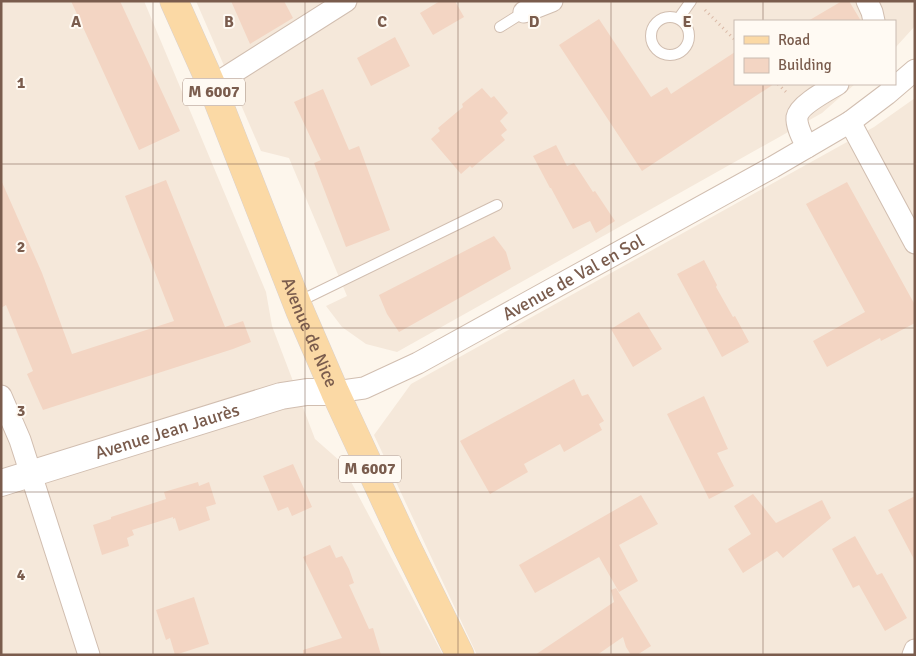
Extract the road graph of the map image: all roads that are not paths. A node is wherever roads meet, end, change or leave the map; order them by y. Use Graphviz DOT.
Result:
graph roads {
  1 [pos="174,1"];
  2 [pos="346,1"];
  3 [pos="552,1"];
  4 [pos="691,1"];
  5 [pos="867,1"];
  6 [pos="524,12"];
  7 [pos="679,18"];
  8 [pos="874,20"];
  9 [pos="500,27"];
  10 [pos="915,70"];
  11 [pos="836,85"];
  12 [pos="212,86"];
  13 [pos="850,122"];
  14 [pos="807,147"];
  15 [pos="497,205"];
  16 [pos="915,243"];
  17 [pos="297,303"];
  18 [pos="335,392"];
  19 [pos="1,396"];
  20 [pos="30,474"];
  21 [pos="1,483"];
  22 [pos="915,650"];
  23 [pos="89,655"];
  24 [pos="460,655"];
  25 [pos="913,655"];
  1 -- 12 [label="main road, Avenue de Nice / M 6007"];
  2 -- 12 [label="street"];
  3 -- 6 [label="street"];
  4 -- 7 [label="lane"];
  5 -- 8 [label="street"];
  6 -- 9 [label="lane"];
  10 -- 13 [label="street, Avenue de Val en Sol"];
  11 -- 14 [label="street"];
  12 -- 17 [label="main road, Avenue de Nice / M 6007"];
  13 -- 14 [label="street, Avenue de Val en Sol"];
  13 -- 16 [label="street"];
  14 -- 18 [label="street, Avenue de Val en Sol"];
  15 -- 17 [label="lane"];
  17 -- 18 [label="main road, Avenue de Nice / M 6007"];
  18 -- 20 [label="street, Avenue Jean Jaurès"];
  18 -- 24 [label="main road, Avenue de Nice / M 6007"];
  19 -- 20 [label="street"];
  20 -- 21 [label="street, Avenue Jean Jaurès"];
  20 -- 23 [label="street"];
  22 -- 25 [label="street"];
}
